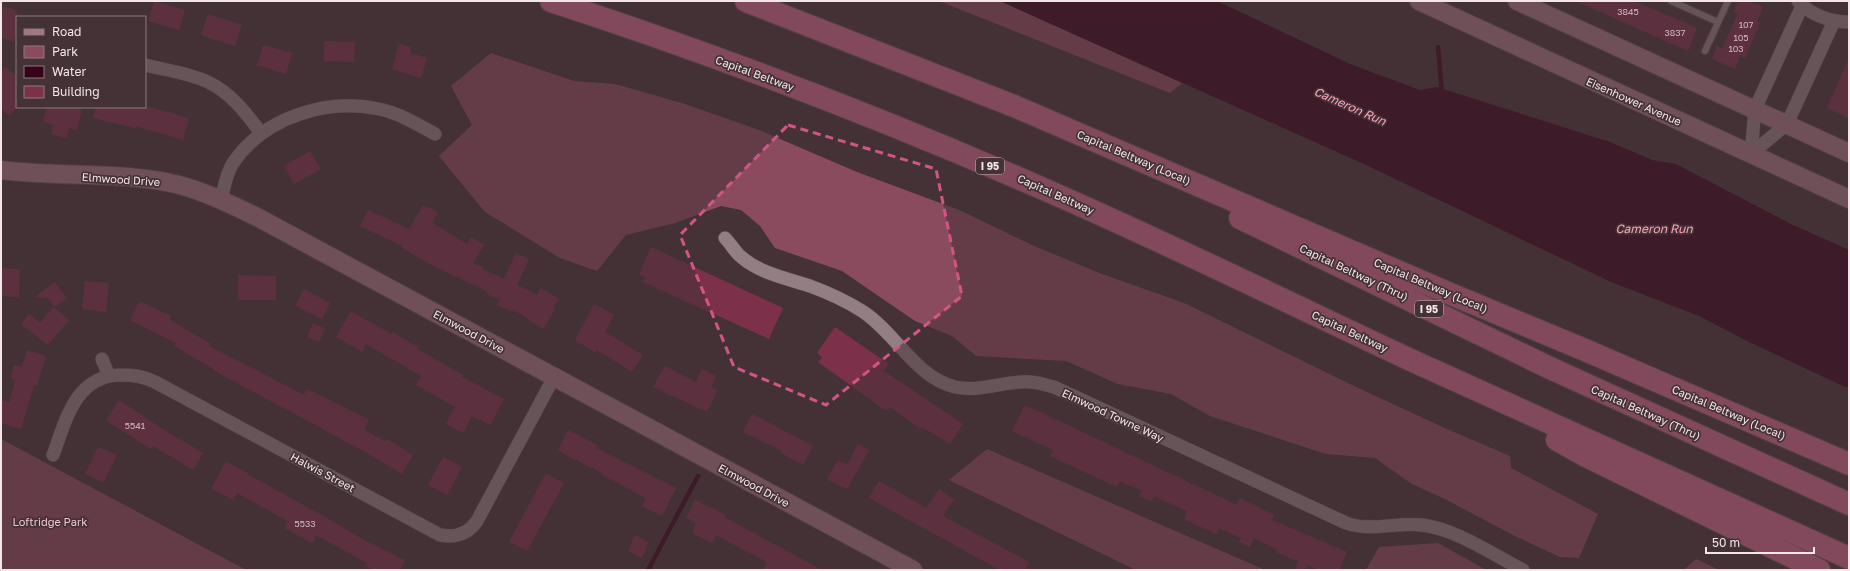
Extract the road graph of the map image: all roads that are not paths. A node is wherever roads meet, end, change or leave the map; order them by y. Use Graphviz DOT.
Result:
graph roads {
  1 [pos="551,1"];
  2 [pos="746,1"];
  3 [pos="1419,1"];
  4 [pos="1517,1"];
  5 [pos="1671,1"];
  6 [pos="1728,1"];
  7 [pos="1800,3"];
  8 [pos="1834,21"];
  9 [pos="1718,22"];
  10 [pos="1849,22"];
  11 [pos="1705,51"];
  12 [pos="146,65"];
  13 [pos="1014,106"];
  14 [pos="1755,109"];
  15 [pos="1787,124"];
  16 [pos="261,133"];
  17 [pos="435,134"];
  18 [pos="1849,153"];
  19 [pos="1751,154"];
  20 [pos="1,170"];
  21 [pos="221,200"];
  22 [pos="1849,200"];
  23 [pos="725,238"];
  24 [pos="102,359"];
  25 [pos="1416,362"];
  26 [pos="110,376"];
  27 [pos="554,377"];
  28 [pos="54,455"];
  29 [pos="1849,464"];
  30 [pos="1849,504"];
  31 [pos="1849,558"];
  32 [pos="913,570"];
  33 [pos="1523,570"];
  34 [pos="1818,570"];
  1 -- 25 [label="highway, Capital Beltway / I 95"];
  2 -- 13 [label="highway, I 95"];
  3 -- 19 [label="street, Eisenhower Avenue"];
  4 -- 14 [label="street"];
  5 -- 9 [label="lane"];
  6 -- 9 [label="lane"];
  7 -- 8 [label="street"];
  7 -- 14 [label="street"];
  8 -- 10 [label="street"];
  8 -- 15 [label="street"];
  9 -- 11 [label="lane"];
  12 -- 16 [label="street"];
  13 -- 29 [label="highway, Capital Beltway (Local) / I 95"];
  13 -- 30 [label="highway, Capital Beltway (Thru) / I 95"];
  14 -- 15 [label="street"];
  14 -- 19 [label="street"];
  15 -- 18 [label="street"];
  15 -- 19 [label="street"];
  16 -- 17 [label="street"];
  16 -- 21 [label="street"];
  19 -- 22 [label="street, Eisenhower Avenue"];
  20 -- 21 [label="street, Elmwood Drive"];
  21 -- 27 [label="street, Elmwood Drive"];
  23 -- 33 [label="street, Elmwood Towne Way"];
  24 -- 26 [label="street"];
  25 -- 31 [label="highway, I 95"];
  25 -- 34 [label="highway, I 95"];
  26 -- 27 [label="street, Halwis Street"];
  26 -- 28 [label="street, Halwis Street"];
  27 -- 32 [label="street, Elmwood Drive"];
}
